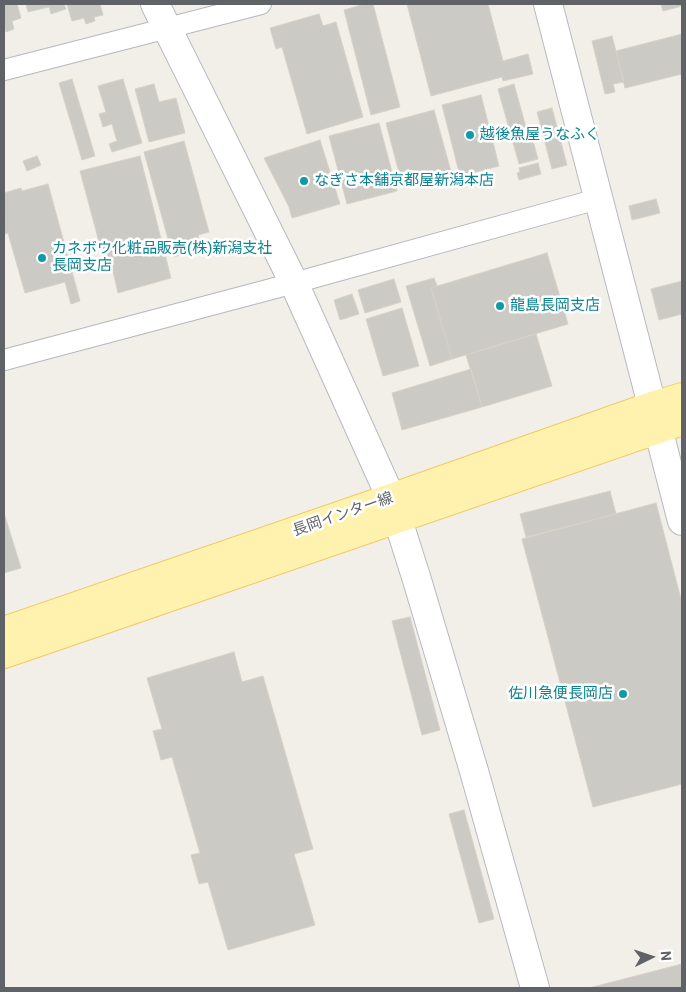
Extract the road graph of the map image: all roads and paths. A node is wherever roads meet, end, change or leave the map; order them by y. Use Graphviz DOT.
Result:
graph roads {
  1 [pos="155,4"];
  2 [pos="261,4"];
  3 [pos="548,4"];
  4 [pos="166,28"];
  5 [pos="4,70"];
  6 [pos="598,199"];
  7 [pos="294,283"];
  8 [pos="4,360"];
  9 [pos="682,397"];
  10 [pos="664,419"];
  11 [pos="394,508"];
  12 [pos="682,520"];
  13 [pos="4,631"];
  14 [pos="4,654"];
  15 [pos="535,988"];
  1 -- 4 [label="street"];
  2 -- 4 [label="street"];
  3 -- 6 [label="street"];
  4 -- 5 [label="street"];
  4 -- 7 [label="street"];
  6 -- 7 [label="street"];
  6 -- 10 [label="street"];
  7 -- 8 [label="street"];
  7 -- 11 [label="street"];
  9 -- 10 [label="main road, 長岡インター線"];
  10 -- 11 [label="main road, 長岡インター線"];
  10 -- 12 [label="street"];
  11 -- 13 [label="main road, 長岡インター線"];
  11 -- 14 [label="main road, 長岡インター線"];
  11 -- 15 [label="street"];
}
